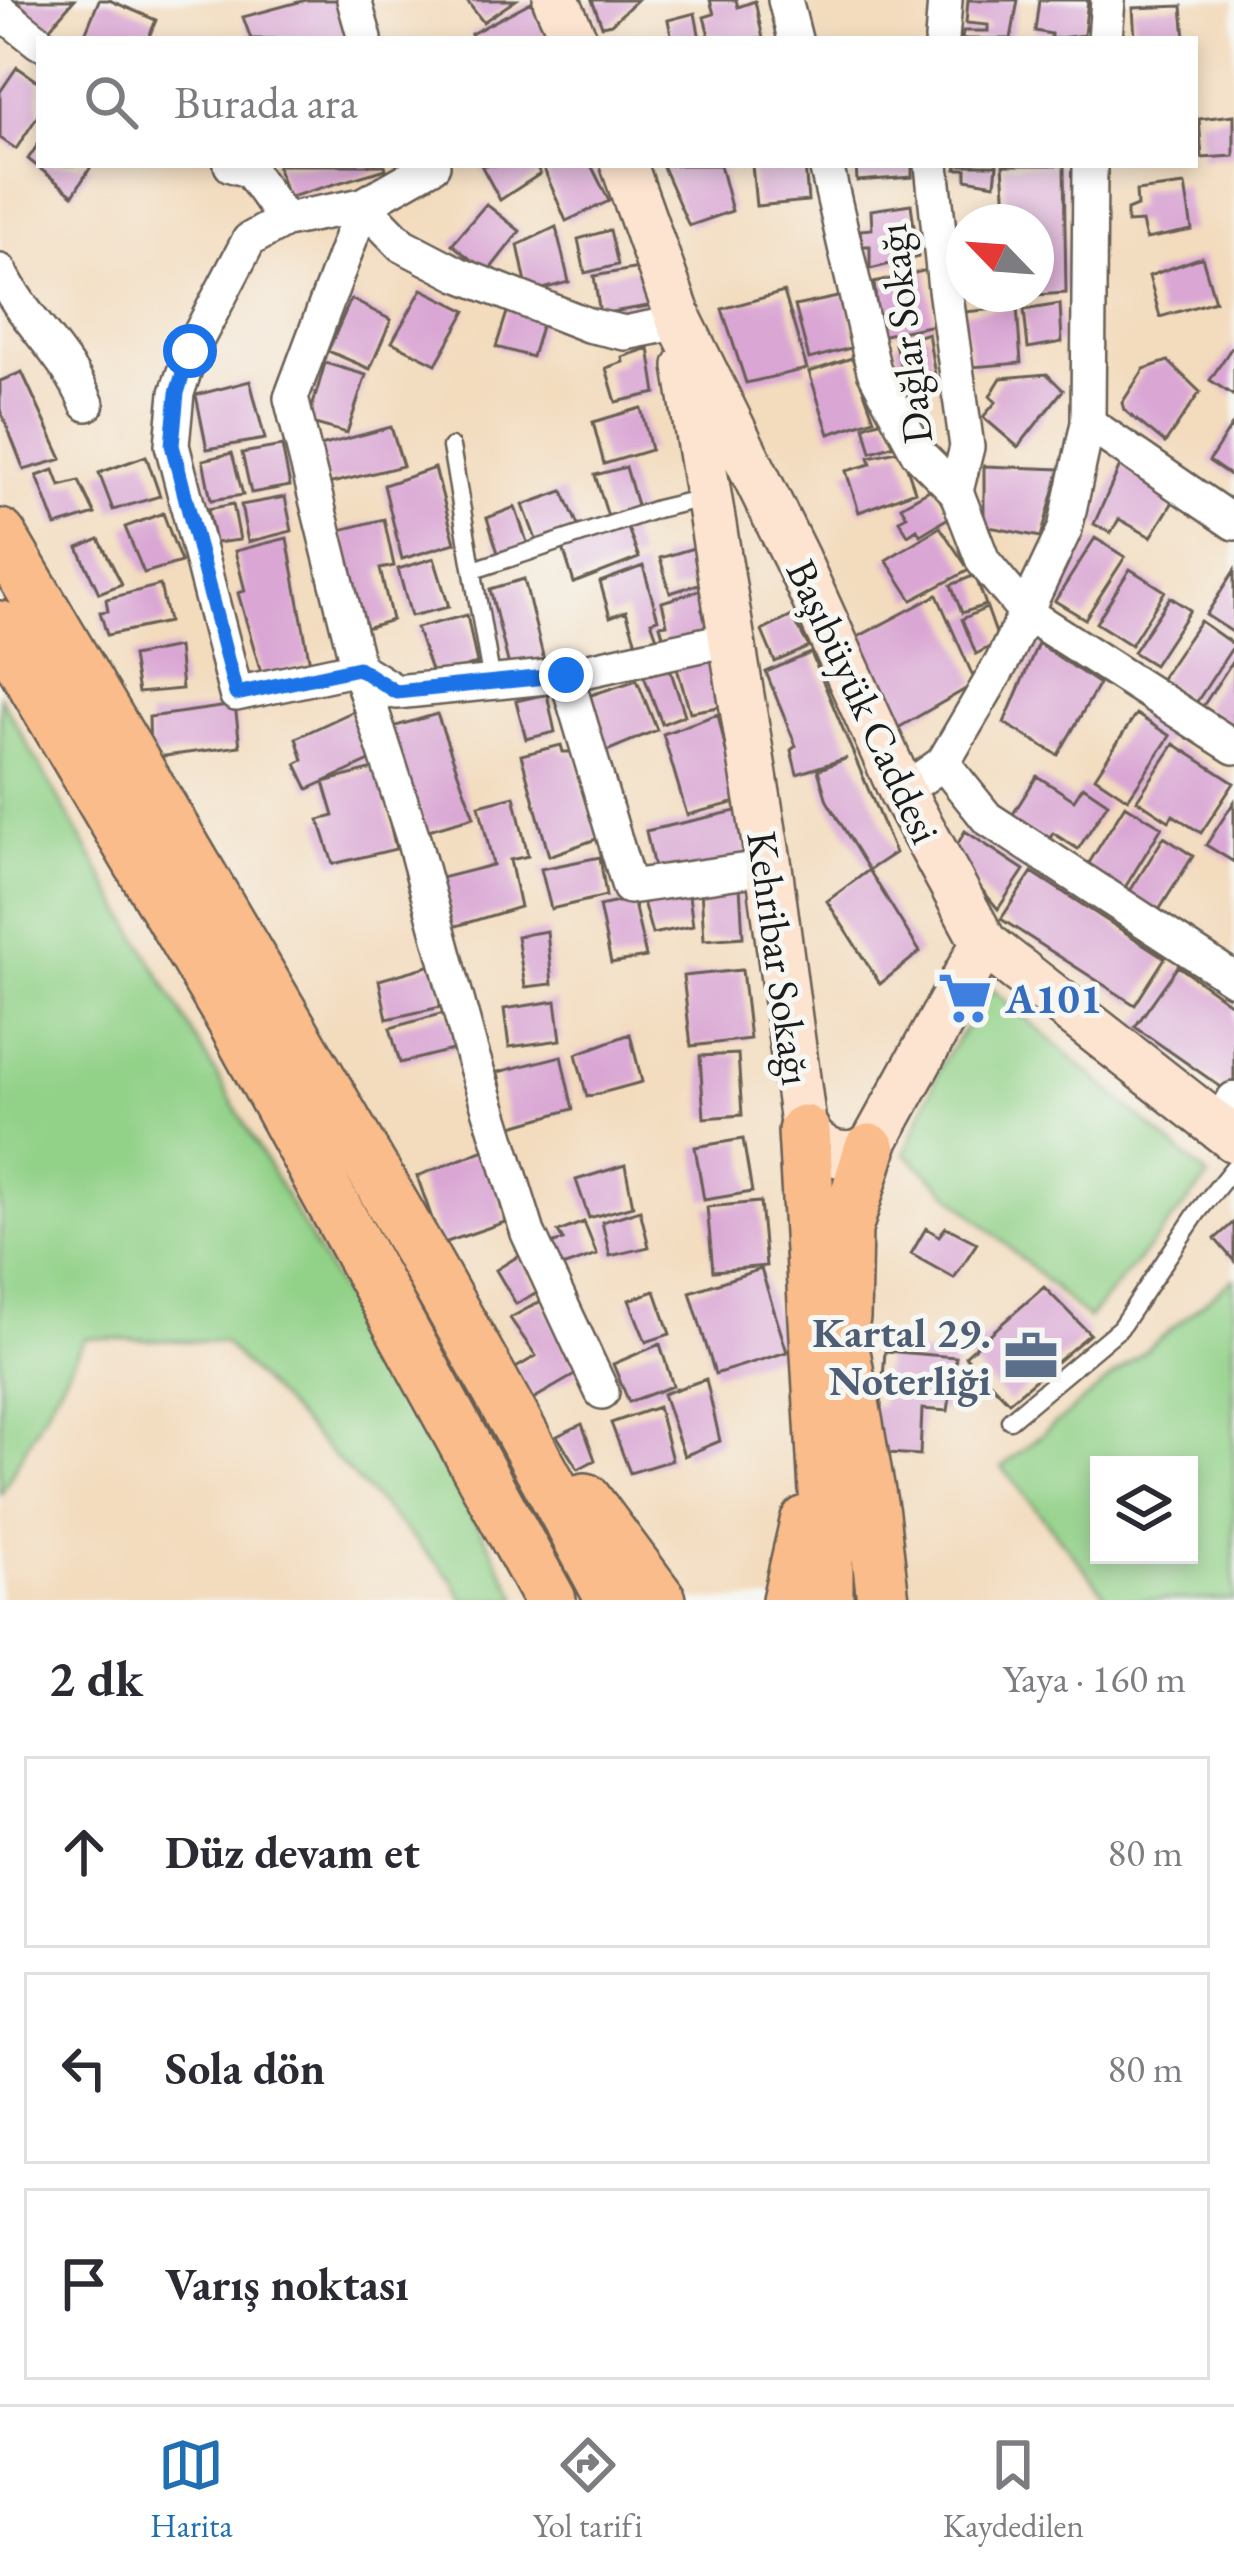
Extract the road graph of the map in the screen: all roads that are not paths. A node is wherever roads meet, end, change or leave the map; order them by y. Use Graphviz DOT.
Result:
graph roads {
  1 [pos="353,0"];
  2 [pos="556,0"];
  3 [pos="785,0"];
  4 [pos="946,0"];
  5 [pos="1108,0"];
  6 [pos="3,22"];
  7 [pos="364,36"];
  8 [pos="573,36"];
  9 [pos="794,36"];
  10 [pos="942,36"];
  11 [pos="1106,36"];
  12 [pos="36,40"];
  13 [pos="240,168"];
  14 [pos="625,168"];
  15 [pos="827,168"];
  16 [pos="932,168"];
  17 [pos="1090,168"];
  18 [pos="413,170"];
  19 [pos="363,205"];
  20 [pos="285,220"];
  21 [pos="0,271"];
  22 [pos="680,322"];
  23 [pos="87,404"];
  24 [pos="1088,423"];
  25 [pos="451,447"];
  26 [pos="956,491"];
  27 [pos="707,497"];
  28 [pos="1234,523"];
  29 [pos="0,535"];
  30 [pos="474,570"];
  31 [pos="1026,613"];
  32 [pos="0,627"];
  33 [pos="729,639"];
  34 [pos="358,668"];
  35 [pos="566,675"];
  36 [pos="492,682"];
  37 [pos="1234,747"];
  38 [pos="943,763"];
  39 [pos="902,792"];
  40 [pos="769,867"];
  41 [pos="984,943"];
  42 [pos="1234,980"];
  43 [pos="1228,1120"];
  44 [pos="803,1131"];
  45 [pos="870,1150"];
  46 [pos="1234,1167"];
  47 [pos="830,1361"];
  48 [pos="602,1391"];
  49 [pos="506,1400"];
  50 [pos="1010,1420"];
  51 [pos="550,1600"];
  52 [pos="612,1600"];
  53 [pos="660,1600"];
  54 [pos="788,1600"];
  55 [pos="827,1600"];
  56 [pos="850,1600"];
  57 [pos="883,1600"];
  1 -- 7 [label="street"];
  2 -- 8 [label="main road"];
  3 -- 9 [label="street"];
  4 -- 10 [label="street"];
  5 -- 11 [label="street"];
  6 -- 12 [label="street"];
  13 -- 20 [label="street"];
  14 -- 22 [label="main road, Başıbüyük Caddesi"];
  15 -- 26 [label="street"];
  16 -- 26 [label="street, Dağlar Sokağı"];
  17 -- 24 [label="street"];
  18 -- 19 [label="street"];
  19 -- 20 [label="street"];
  19 -- 22 [label="street"];
  19 -- 34 [label="street"];
  20 -- 34 [label="street"];
  21 -- 23 [label="street"];
  22 -- 27 [label="main road, Kehribar Sokağı"];
  22 -- 39 [label="main road, Başıbüyük Caddesi"];
  24 -- 28 [label="street"];
  24 -- 31 [label="street"];
  25 -- 30 [label="lane"];
  26 -- 31 [label="street"];
  27 -- 30 [label="lane"];
  27 -- 33 [label="main road, Kehribar Sokağı"];
  29 -- 49 [label="main road"];
  30 -- 36 [label="lane"];
  31 -- 37 [label="street"];
  31 -- 38 [label="street"];
  32 -- 51 [label="main road"];
  33 -- 35 [label="street"];
  33 -- 40 [label="main road, Kehribar Sokağı"];
  34 -- 36 [label="street"];
  34 -- 48 [label="street"];
  35 -- 36 [label="street"];
  35 -- 40 [label="street"];
  38 -- 39 [label="street"];
  38 -- 42 [label="street"];
  39 -- 41 [label="main road, Başıbüyük Caddesi"];
  40 -- 44 [label="main road, Kehribar Sokağı"];
  41 -- 43 [label="main road, Başıbüyük Caddesi"];
  41 -- 45 [label="main road"];
  44 -- 45 [label="main road"];
  44 -- 47 [label="main road, Kehribar Sokağı"];
  45 -- 47 [label="main road"];
  46 -- 50 [label="lane"];
  47 -- 54 [label="main road"];
  47 -- 55 [label="main road, Kehribar Sokağı"];
  47 -- 56 [label="main road"];
  47 -- 57 [label="main road"];
  49 -- 52 [label="main road"];
  49 -- 53 [label="main road"];
}
